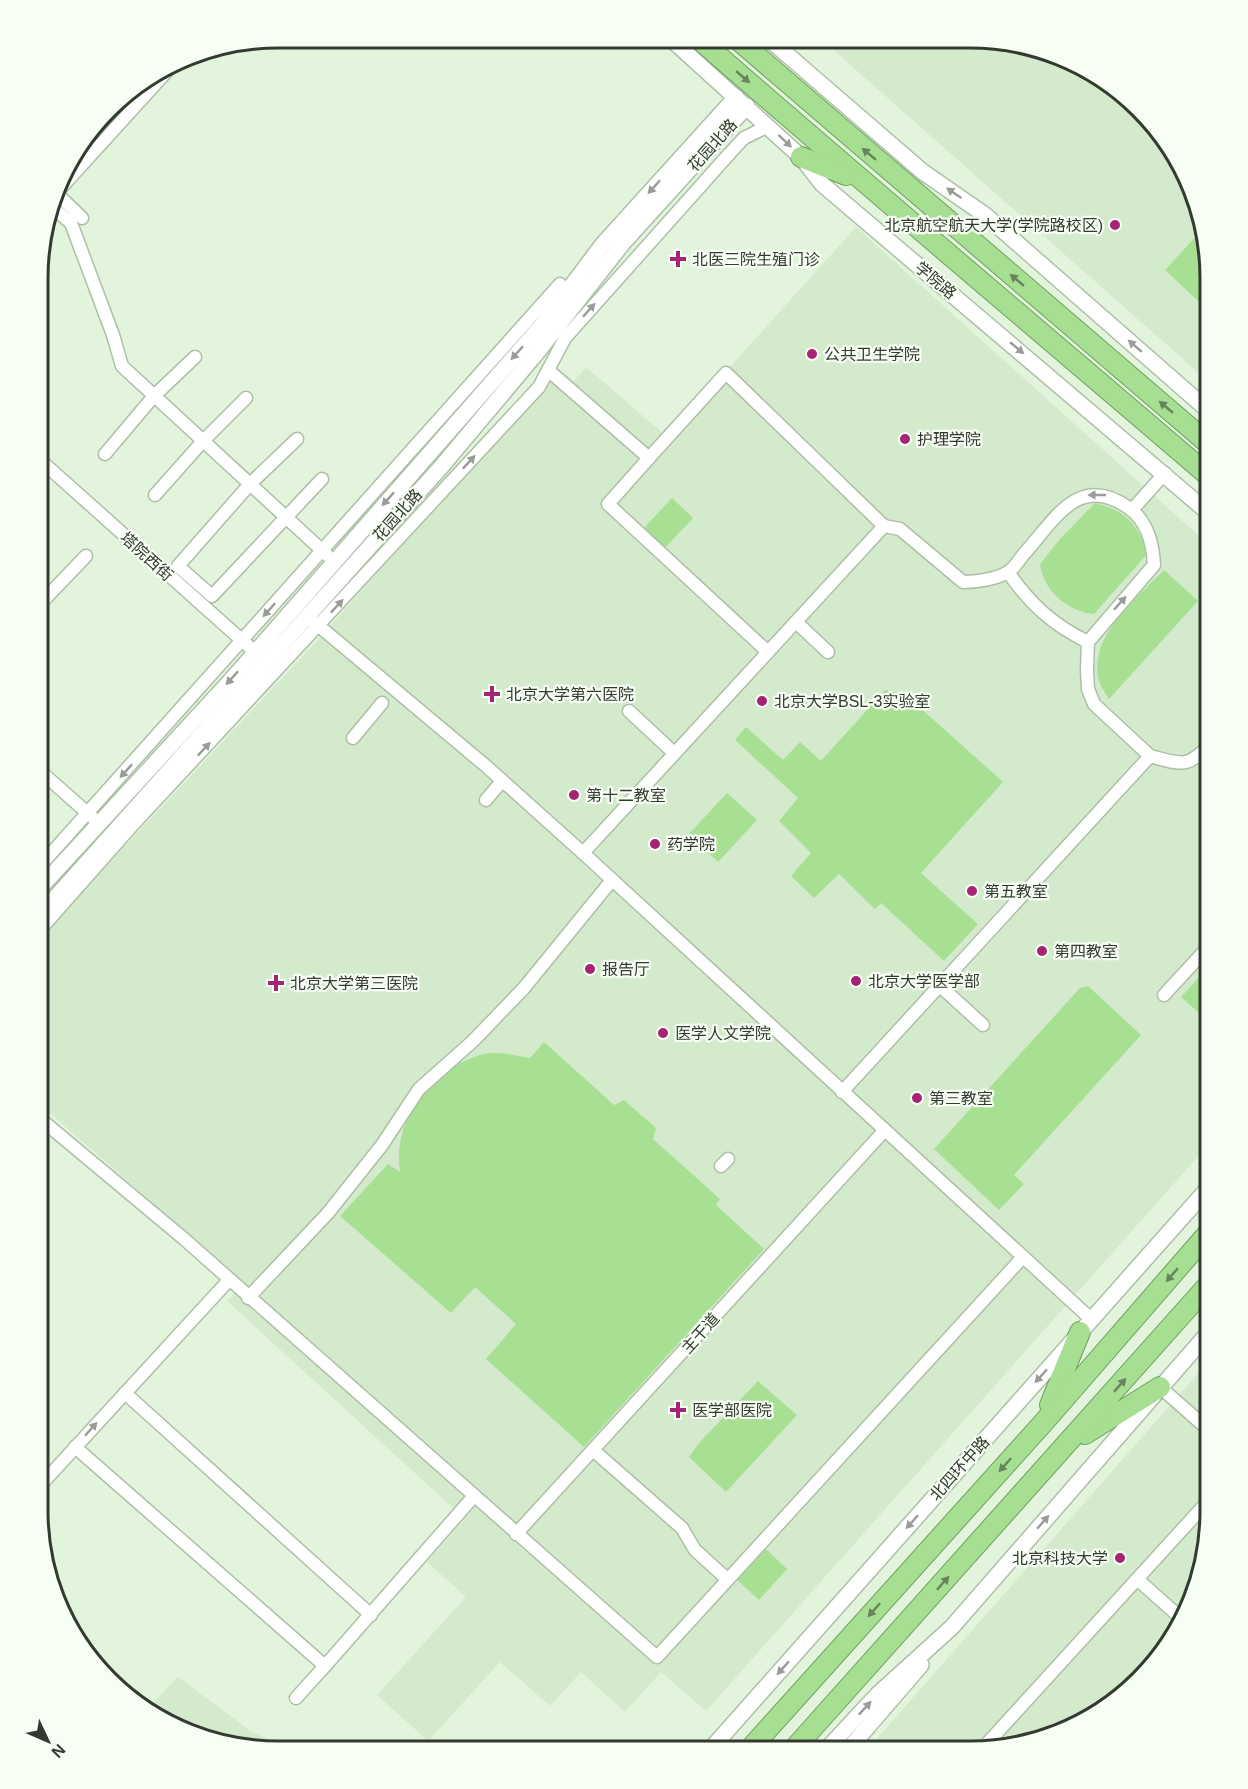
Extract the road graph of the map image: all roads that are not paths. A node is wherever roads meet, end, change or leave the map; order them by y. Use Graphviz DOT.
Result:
graph roads {
  1 [pos="681,48"];
  2 [pos="709,48"];
  3 [pos="748,48"];
  4 [pos="779,48"];
  5 [pos="156,83"];
  6 [pos="741,101"];
  7 [pos="768,126"];
  8 [pos="801,157"];
  9 [pos="72,175"];
  10 [pos="861,182"];
  11 [pos="62,199"];
  12 [pos="58,212"];
  13 [pos="82,218"];
  14 [pos="560,284"];
  15 [pos="195,357"];
  16 [pos="548,370"];
  17 [pos="154,396"];
  18 [pos="246,398"];
  19 [pos="1200,403"];
  20 [pos="1200,435"];
  21 [pos="297,439"];
  22 [pos="203,441"];
  23 [pos="105,454"];
  24 [pos="649,458"];
  25 [pos="48,467"];
  26 [pos="1200,469"];
  27 [pos="1165,473"];
  28 [pos="322,478"];
  29 [pos="250,484"];
  30 [pos="155,495"];
  31 [pos="1200,505"];
  32 [pos="1132,510"];
  33 [pos="286,518"];
  34 [pos="884,526"];
  35 [pos="87,556"];
  36 [pos="328,556"];
  37 [pos="1008,572"];
  38 [pos="48,596"];
  39 [pos="313,621"];
  40 [pos="796,622"];
  41 [pos="242,641"];
  42 [pos="1088,642"];
  43 [pos="255,652"];
  44 [pos="768,652"];
  45 [pos="828,652"];
  46 [pos="382,703"];
  47 [pos="630,711"];
  48 [pos="353,738"];
  49 [pos="674,753"];
  50 [pos="1200,753"];
  51 [pos="1150,756"];
  52 [pos="48,778"];
  53 [pos="502,781"];
  54 [pos="486,800"];
  55 [pos="93,819"];
  56 [pos="582,853"];
  57 [pos="48,855"];
  58 [pos="54,861"];
  59 [pos="48,863"];
  60 [pos="48,873"];
  61 [pos="612,880"];
  62 [pos="48,907"];
  63 [pos="48,921"];
  64 [pos="1200,956"];
  65 [pos="939,985"];
  66 [pos="1164,995"];
  67 [pos="983,1025"];
  68 [pos="842,1092"];
  69 [pos="48,1125"];
  70 [pos="885,1131"];
  71 [pos="1200,1197"];
  72 [pos="1200,1243"];
  73 [pos="1023,1257"];
  74 [pos="229,1280"];
  75 [pos="1200,1294"];
  76 [pos="248,1298"];
  77 [pos="1086,1325"];
  78 [pos="1200,1343"];
  79 [pos="1160,1387"];
  80 [pos="125,1393"];
  81 [pos="1044,1422"];
  82 [pos="1200,1422"];
  83 [pos="1067,1445"];
  84 [pos="75,1447"];
  85 [pos="593,1450"];
  86 [pos="48,1477"];
  87 [pos="474,1496"];
  88 [pos="1200,1510"];
  89 [pos="516,1534"];
  90 [pos="727,1579"];
  91 [pos="1137,1580"];
  92 [pos="1176,1614"];
  93 [pos="371,1615"];
  94 [pos="952,1627"];
  95 [pos="325,1666"];
  96 [pos="296,1698"];
  97 [pos="994,1740"];
  98 [pos="718,1741"];
  99 [pos="757,1741"];
  100 [pos="801,1741"];
  101 [pos="834,1741"];
  102 [pos="855,1741"];
  1 -- 6 [label="street, 学院路"];
  2 -- 10 [label="highway, 学院路, one-way"];
  20 -- 3 [label="highway, one-way"];
  19 -- 4 [label="street, one-way"];
  5 -- 9 [label="street"];
  6 -- 7 [label="street, 学院路"];
  6 -- 36 [label="street, 花园北路, one-way"];
  6 -- 39 [label="street, 花园北路"];
  7 -- 8 [label="street, 学院路, one-way"];
  16 -- 7 [label="street, one-way"];
  8 -- 10 [label="highway"];
  8 -- 27 [label="street, 学院路, one-way"];
  10 -- 26 [label="highway, 学院路"];
  11 -- 13 [label="street"];
  12 -- 17 [label="street"];
  14 -- 36 [label="street"];
  15 -- 17 [label="street"];
  16 -- 24 [label="street"];
  39 -- 16 [label="street, one-way"];
  17 -- 22 [label="street"];
  17 -- 23 [label="street"];
  18 -- 22 [label="street"];
  21 -- 29 [label="street"];
  22 -- 29 [label="street"];
  22 -- 30 [label="street"];
  24 -- 34 [label="street"];
  24 -- 44 [label="street"];
  25 -- 41 [label="street, 塔院西街"];
  27 -- 31 [label="street, 学院路"];
  27 -- 32 [label="street"];
  28 -- 33 [label="street"];
  29 -- 33 [label="street"];
  29 -- 33 [label="street"];
  32 -- 37 [label="street, one-way"];
  42 -- 32 [label="street, one-way"];
  33 -- 36 [label="street"];
  34 -- 37 [label="street"];
  34 -- 40 [label="street"];
  35 -- 38 [label="street"];
  36 -- 41 [label="street, one-way"];
  36 -- 43 [label="street, 花园北路"];
  37 -- 42 [label="street"];
  39 -- 53 [label="street"];
  39 -- 62 [label="street, 花园北路"];
  63 -- 39 [label="street, one-way"];
  40 -- 44 [label="street"];
  40 -- 45 [label="street"];
  41 -- 43 [label="street, 塔院西街"];
  41 -- 55 [label="street, one-way"];
  42 -- 51 [label="street"];
  43 -- 55 [label="street, 花园北路, one-way"];
  44 -- 49 [label="street"];
  46 -- 48 [label="street"];
  47 -- 49 [label="street"];
  49 -- 56 [label="street"];
  50 -- 51 [label="street"];
  51 -- 65 [label="street"];
  52 -- 55 [label="street"];
  53 -- 54 [label="street"];
  53 -- 56 [label="street"];
  55 -- 58 [label="street, 花园北路"];
  56 -- 61 [label="street"];
  57 -- 58 [label="street"];
  58 -- 59 [label="street"];
  58 -- 60 [label="street, 花园北路"];
  61 -- 68 [label="street"];
  61 -- 76 [label="street"];
  64 -- 66 [label="street"];
  65 -- 67 [label="street"];
  65 -- 68 [label="street"];
  68 -- 70 [label="street"];
  69 -- 74 [label="street"];
  70 -- 73 [label="street"];
  70 -- 85 [label="street, 主干道"];
  71 -- 77 [label="street, 北四环中路"];
  72 -- 81 [label="highway, 北四环中路, one-way"];
  73 -- 77 [label="street"];
  73 -- 90 [label="street"];
  74 -- 76 [label="street"];
  74 -- 80 [label="street"];
  83 -- 75 [label="highway, one-way"];
  76 -- 87 [label="street"];
  77 -- 81 [label="highway"];
  77 -- 98 [label="street, 北四环中路, one-way"];
  78 -- 79 [label="street"];
  79 -- 82 [label="street"];
  79 -- 83 [label="highway"];
  94 -- 79 [label="street, one-way"];
  84 -- 80 [label="street, one-way"];
  80 -- 93 [label="street"];
  81 -- 99 [label="highway, 北四环中路, one-way"];
  100 -- 83 [label="highway, one-way"];
  84 -- 86 [label="street"];
  84 -- 95 [label="street"];
  85 -- 89 [label="street, 主干道"];
  85 -- 90 [label="street"];
  87 -- 89 [label="street"];
  87 -- 93 [label="street"];
  88 -- 91 [label="street"];
  89 -- 90 [label="street"];
  91 -- 92 [label="street"];
  91 -- 97 [label="street"];
  93 -- 95 [label="street"];
  101 -- 94 [label="street, one-way"];
  94 -- 102 [label="street"];
  95 -- 96 [label="street"];
}
